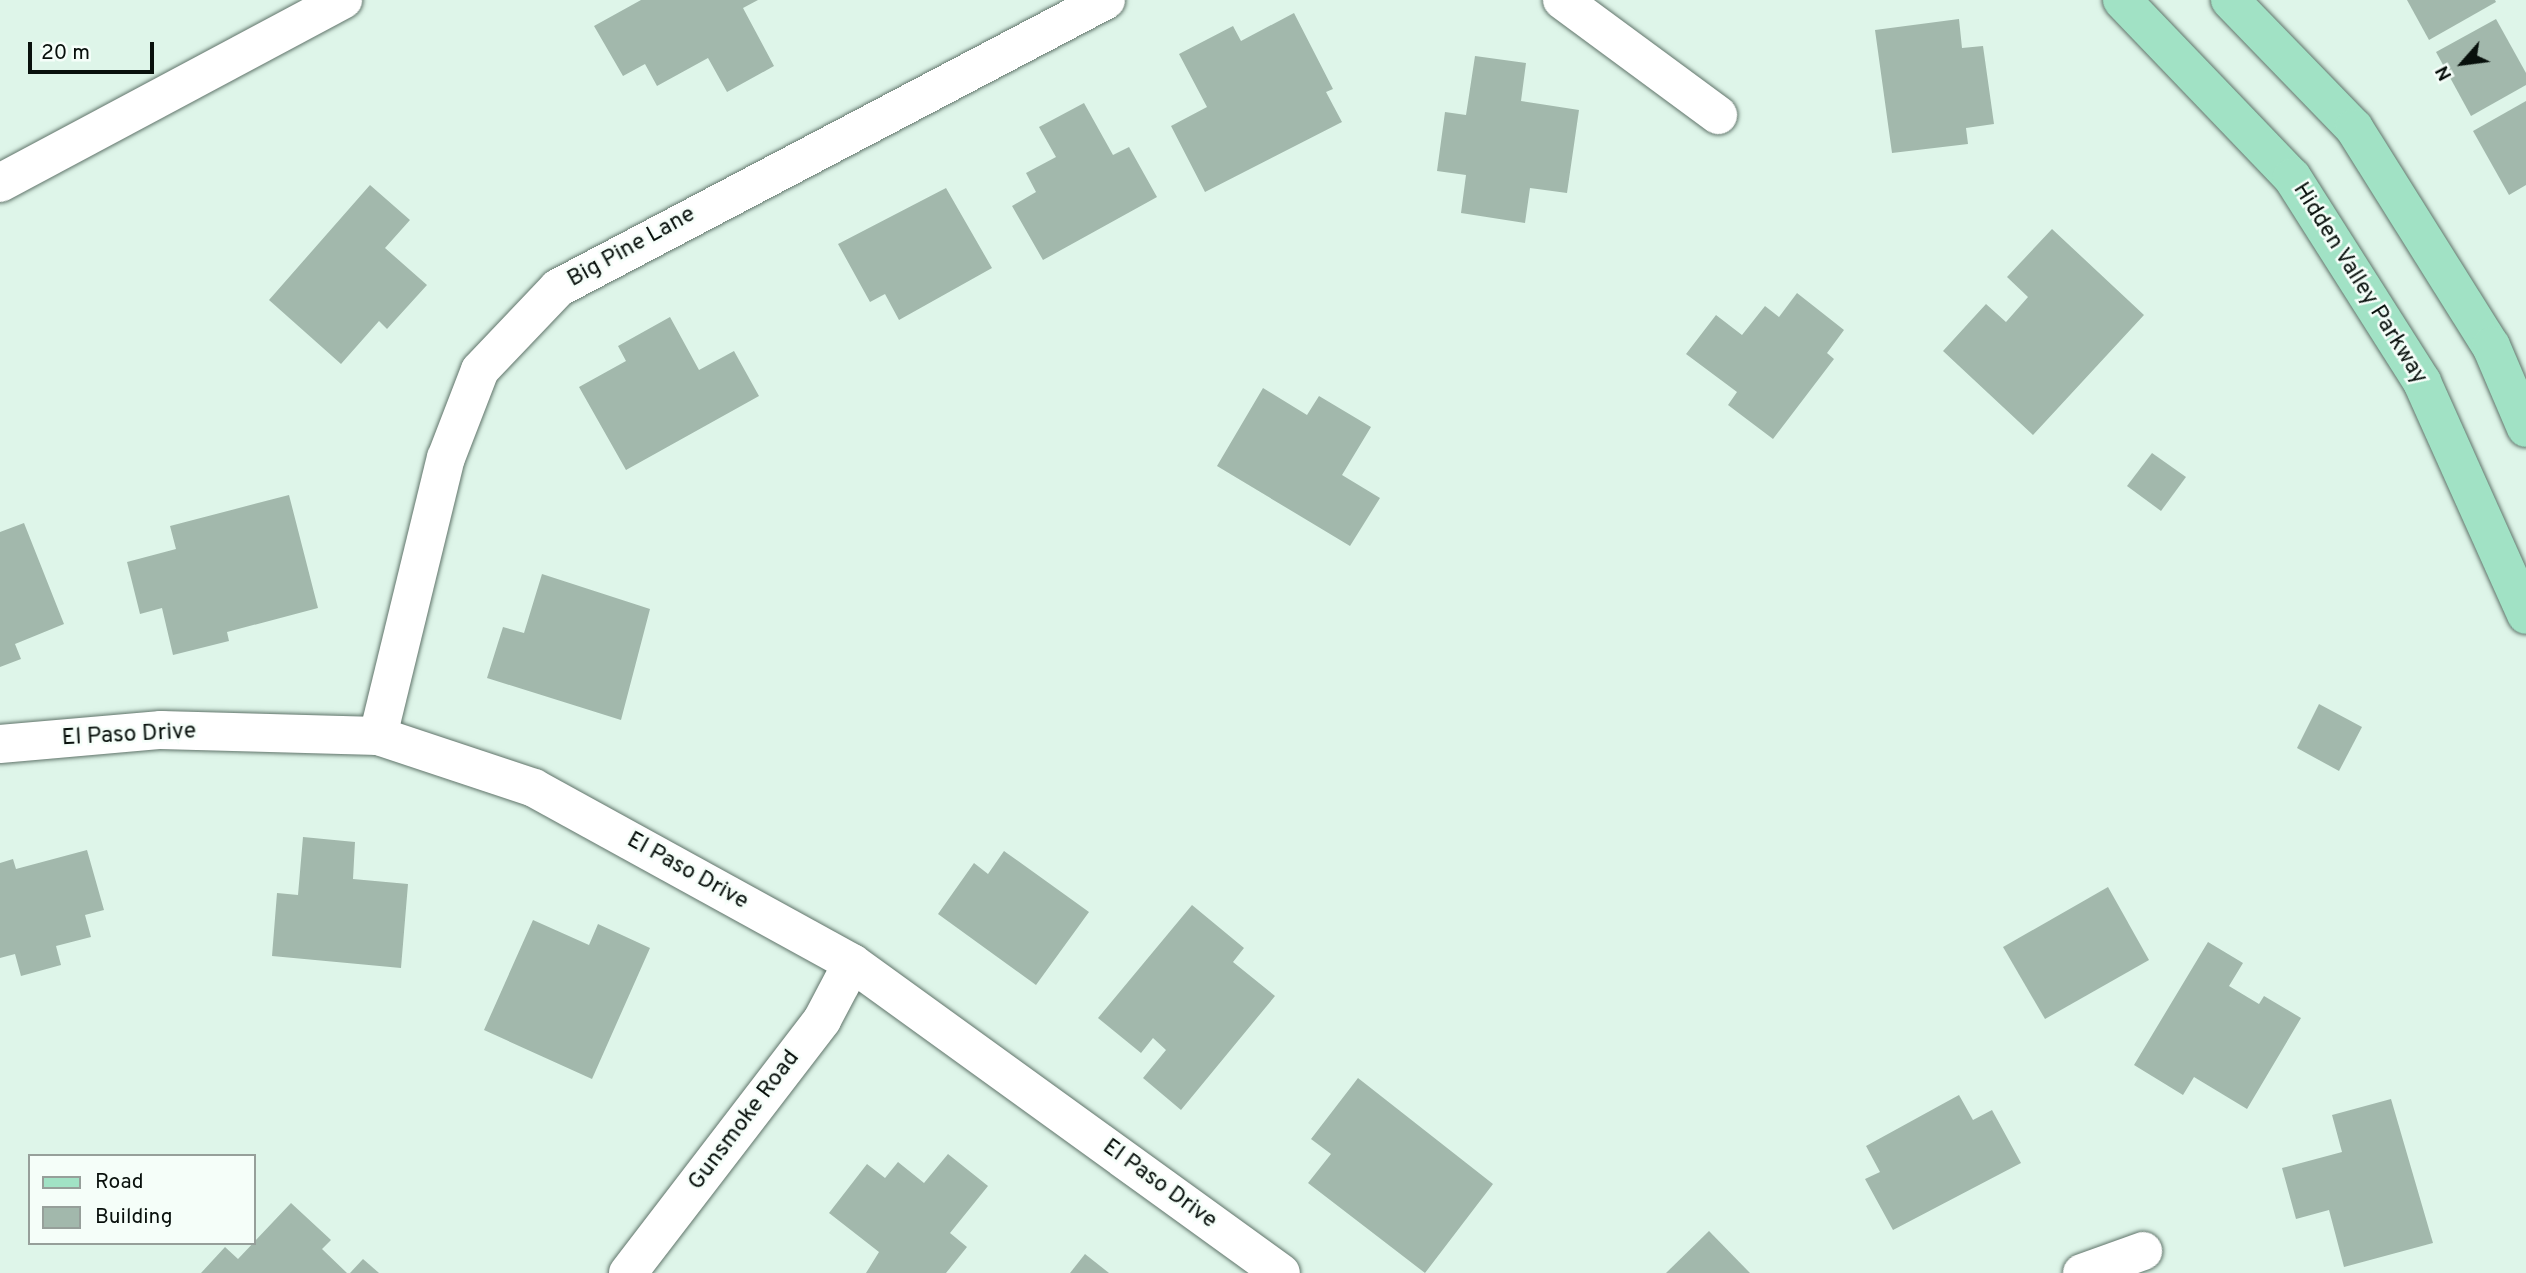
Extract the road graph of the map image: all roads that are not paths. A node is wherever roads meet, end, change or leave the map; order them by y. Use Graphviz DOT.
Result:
graph roads {
  1 [pos="343,0"];
  2 [pos="1106,0"];
  3 [pos="1562,0"];
  4 [pos="2122,0"];
  5 [pos="2230,0"];
  6 [pos="1718,115"];
  7 [pos="0,183"];
  8 [pos="2526,428"];
  9 [pos="2526,615"];
  10 [pos="378,736"];
  11 [pos="0,744"];
  12 [pos="852,963"];
  13 [pos="2143,1251"];
  14 [pos="628,1273"];
  15 [pos="1281,1273"];
  16 [pos="2082,1273"];
  1 -- 7 [label="street"];
  2 -- 10 [label="street, Big Pine Lane"];
  3 -- 6 [label="street"];
  4 -- 9 [label="main road, Hidden Valley Parkway"];
  5 -- 8 [label="main road"];
  10 -- 11 [label="street, El Paso Drive"];
  10 -- 12 [label="street, El Paso Drive"];
  12 -- 14 [label="street, Gunsmoke Road"];
  12 -- 15 [label="street, El Paso Drive"];
  13 -- 16 [label="street"];
}
